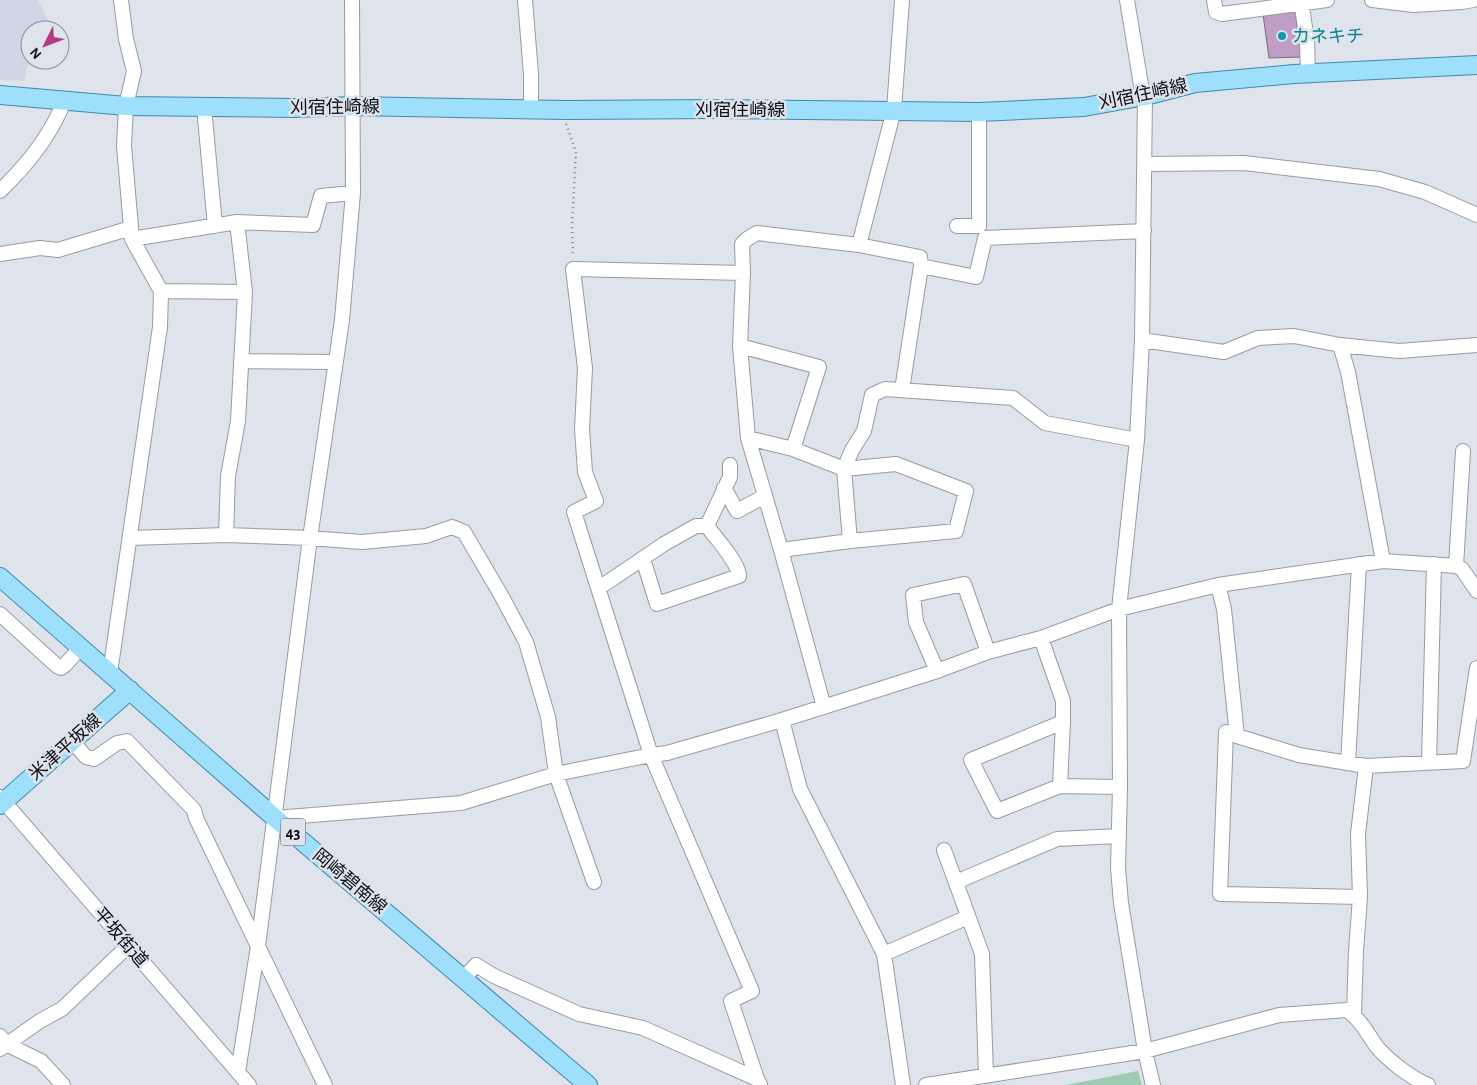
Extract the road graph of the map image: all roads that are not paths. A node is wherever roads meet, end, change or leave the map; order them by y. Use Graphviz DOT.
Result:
graph roads {
  1 [pos="121,0"];
  2 [pos="352,0"];
  3 [pos="525,0"];
  4 [pos="902,0"];
  5 [pos="1127,0"];
  6 [pos="1214,0"];
  7 [pos="1327,0"];
  8 [pos="1372,0"];
  9 [pos="1473,0"];
  10 [pos="1389,1"];
  11 [pos="1301,2"];
  12 [pos="1477,65"];
  13 [pos="1308,73"];
  14 [pos="0,95"];
  15 [pos="1145,96"];
  16 [pos="64,101"];
  17 [pos="126,106"];
  18 [pos="353,106"];
  19 [pos="204,107"];
  20 [pos="531,109"];
  21 [pos="894,110"];
  22 [pos="979,112"];
  23 [pos="1145,164"];
  24 [pos="0,191"];
  25 [pos="353,193"];
  26 [pos="1477,215"];
  27 [pos="238,222"];
  28 [pos="215,226"];
  29 [pos="957,226"];
  30 [pos="1144,231"];
  31 [pos="132,234"];
  32 [pos="859,246"];
  33 [pos="0,254"];
  34 [pos="921,266"];
  35 [pos="743,273"];
  36 [pos="161,291"];
  37 [pos="245,292"];
  38 [pos="1142,340"];
  39 [pos="1340,345"];
  40 [pos="1477,345"];
  41 [pos="740,346"];
  42 [pos="241,361"];
  43 [pos="336,362"];
  44 [pos="902,390"];
  45 [pos="748,438"];
  46 [pos="1137,440"];
  47 [pos="793,449"];
  48 [pos="1463,451"];
  49 [pos="730,465"];
  50 [pos="844,469"];
  51 [pos="724,488"];
  52 [pos="765,496"];
  53 [pos="707,526"];
  54 [pos="226,535"];
  55 [pos="130,538"];
  56 [pos="310,538"];
  57 [pos="850,541"];
  58 [pos="781,550"];
  59 [pos="643,560"];
  60 [pos="1384,561"];
  61 [pos="1359,564"];
  62 [pos="1434,564"];
  63 [pos="1456,566"];
  64 [pos="1473,575"];
  65 [pos="0,577"];
  66 [pos="1218,585"];
  67 [pos="599,588"];
  68 [pos="1477,591"];
  69 [pos="1119,609"];
  70 [pos="0,614"];
  71 [pos="1041,638"];
  72 [pos="82,647"];
  73 [pos="988,652"];
  74 [pos="937,671"];
  75 [pos="110,673"];
  76 [pos="1476,677"];
  77 [pos="130,690"];
  78 [pos="824,707"];
  79 [pos="782,720"];
  80 [pos="1063,722"];
  81 [pos="1225,732"];
  82 [pos="72,741"];
  83 [pos="651,755"];
  84 [pos="1348,763"];
  85 [pos="1429,763"];
  86 [pos="1366,766"];
  87 [pos="556,774"];
  88 [pos="1060,786"];
  89 [pos="1120,787"];
  90 [pos="1,801"];
  91 [pos="275,818"];
  92 [pos="1119,836"];
  93 [pos="944,850"];
  94 [pos="594,882"];
  95 [pos="956,882"];
  96 [pos="1360,897"];
  97 [pos="968,917"];
  98 [pos="129,945"];
  99 [pos="258,946"];
  100 [pos="884,954"];
  101 [pos="464,978"];
  102 [pos="1354,1015"];
  103 [pos="2,1043"];
  104 [pos="1144,1051"];
  105 [pos="238,1072"];
  106 [pos="986,1076"];
  107 [pos="759,1082"];
  108 [pos="954,1083"];
  109 [pos="63,1085"];
  110 [pos="249,1085"];
  111 [pos="325,1085"];
  112 [pos="588,1085"];
  113 [pos="903,1085"];
  114 [pos="926,1085"];
  115 [pos="1153,1085"];
  116 [pos="1428,1085"];
  1 -- 17 [label="street"];
  2 -- 18 [label="street"];
  3 -- 20 [label="street"];
  4 -- 21 [label="street"];
  5 -- 15 [label="street"];
  6 -- 11 [label="street"];
  7 -- 11 [label="street"];
  8 -- 10 [label="street"];
  9 -- 10 [label="street"];
  11 -- 13 [label="street"];
  12 -- 13 [label="main road, 刈宿住崎線"];
  13 -- 15 [label="main road, 刈宿住崎線"];
  14 -- 16 [label="main road, 刈宿住崎線"];
  15 -- 22 [label="main road, 刈宿住崎線"];
  15 -- 23 [label="street"];
  16 -- 17 [label="main road, 刈宿住崎線"];
  16 -- 24 [label="street"];
  17 -- 19 [label="main road, 刈宿住崎線"];
  17 -- 31 [label="street"];
  18 -- 19 [label="main road, 刈宿住崎線"];
  18 -- 20 [label="main road, 刈宿住崎線"];
  18 -- 25 [label="street"];
  19 -- 28 [label="street"];
  20 -- 21 [label="main road, 刈宿住崎線"];
  21 -- 22 [label="main road, 刈宿住崎線"];
  21 -- 32 [label="street"];
  22 -- 29 [label="street"];
  23 -- 26 [label="street"];
  23 -- 30 [label="street"];
  25 -- 27 [label="street"];
  25 -- 43 [label="street"];
  27 -- 28 [label="street"];
  27 -- 37 [label="street"];
  28 -- 31 [label="street"];
  30 -- 34 [label="street"];
  30 -- 38 [label="street"];
  31 -- 33 [label="street"];
  31 -- 36 [label="street"];
  32 -- 34 [label="street"];
  32 -- 35 [label="street"];
  34 -- 44 [label="street"];
  35 -- 41 [label="street"];
  35 -- 67 [label="street"];
  36 -- 37 [label="street"];
  36 -- 55 [label="street"];
  37 -- 42 [label="street"];
  38 -- 39 [label="street"];
  38 -- 46 [label="street"];
  39 -- 40 [label="street"];
  39 -- 60 [label="street"];
  41 -- 45 [label="street"];
  41 -- 47 [label="street"];
  42 -- 43 [label="street"];
  42 -- 54 [label="street"];
  43 -- 56 [label="street"];
  44 -- 46 [label="street"];
  44 -- 50 [label="street"];
  45 -- 47 [label="street"];
  45 -- 52 [label="street"];
  46 -- 69 [label="street"];
  47 -- 50 [label="street"];
  48 -- 63 [label="street"];
  49 -- 51 [label="street"];
  50 -- 57 [label="street"];
  50 -- 57 [label="street"];
  51 -- 52 [label="street"];
  51 -- 53 [label="street"];
  52 -- 58 [label="street"];
  53 -- 59 [label="street"];
  53 -- 59 [label="street"];
  54 -- 55 [label="street"];
  54 -- 56 [label="street"];
  55 -- 75 [label="street"];
  56 -- 87 [label="street"];
  56 -- 91 [label="street"];
  57 -- 58 [label="street"];
  58 -- 78 [label="street"];
  59 -- 67 [label="street"];
  60 -- 61 [label="street"];
  60 -- 62 [label="street"];
  61 -- 66 [label="street"];
  61 -- 84 [label="street"];
  62 -- 63 [label="street"];
  62 -- 85 [label="street"];
  63 -- 64 [label="street"];
  64 -- 68 [label="street"];
  65 -- 72 [label="main road, 岡崎碧南線 / 43"];
  66 -- 69 [label="street"];
  66 -- 81 [label="street"];
  67 -- 83 [label="street"];
  69 -- 71 [label="street"];
  69 -- 89 [label="street"];
  70 -- 72 [label="street"];
  71 -- 73 [label="street"];
  71 -- 80 [label="street"];
  72 -- 75 [label="main road, 岡崎碧南線 / 43"];
  73 -- 74 [label="street"];
  73 -- 74 [label="street"];
  74 -- 78 [label="street"];
  75 -- 77 [label="main road, 岡崎碧南線 / 43"];
  76 -- 85 [label="street"];
  77 -- 82 [label="main road, 米津平坂線"];
  77 -- 91 [label="main road, 岡崎碧南線 / 43"];
  78 -- 79 [label="street"];
  79 -- 83 [label="street"];
  79 -- 100 [label="street"];
  80 -- 88 [label="street"];
  80 -- 88 [label="street"];
  81 -- 84 [label="street"];
  81 -- 96 [label="street"];
  82 -- 90 [label="main road, 米津平坂線"];
  82 -- 99 [label="street"];
  83 -- 87 [label="street"];
  83 -- 107 [label="street"];
  84 -- 86 [label="street"];
  85 -- 86 [label="street"];
  86 -- 96 [label="street"];
  87 -- 91 [label="street"];
  87 -- 94 [label="street"];
  88 -- 89 [label="street"];
  89 -- 92 [label="street"];
  90 -- 98 [label="street, 平坂街道"];
  91 -- 99 [label="street"];
  91 -- 101 [label="main road, 岡崎碧南線 / 43"];
  92 -- 95 [label="street"];
  92 -- 104 [label="street"];
  93 -- 95 [label="street"];
  95 -- 97 [label="street"];
  96 -- 102 [label="street"];
  97 -- 100 [label="street"];
  97 -- 106 [label="street"];
  98 -- 103 [label="street"];
  98 -- 105 [label="street, 平坂街道"];
  99 -- 105 [label="street"];
  99 -- 111 [label="street"];
  100 -- 113 [label="street"];
  101 -- 107 [label="street"];
  101 -- 112 [label="main road, 岡崎碧南線 / 43"];
  102 -- 104 [label="street"];
  102 -- 116 [label="street"];
  103 -- 109 [label="street"];
  104 -- 106 [label="street"];
  104 -- 115 [label="street"];
  105 -- 110 [label="street, 平坂街道"];
  106 -- 108 [label="street"];
  108 -- 114 [label="street"];
}
